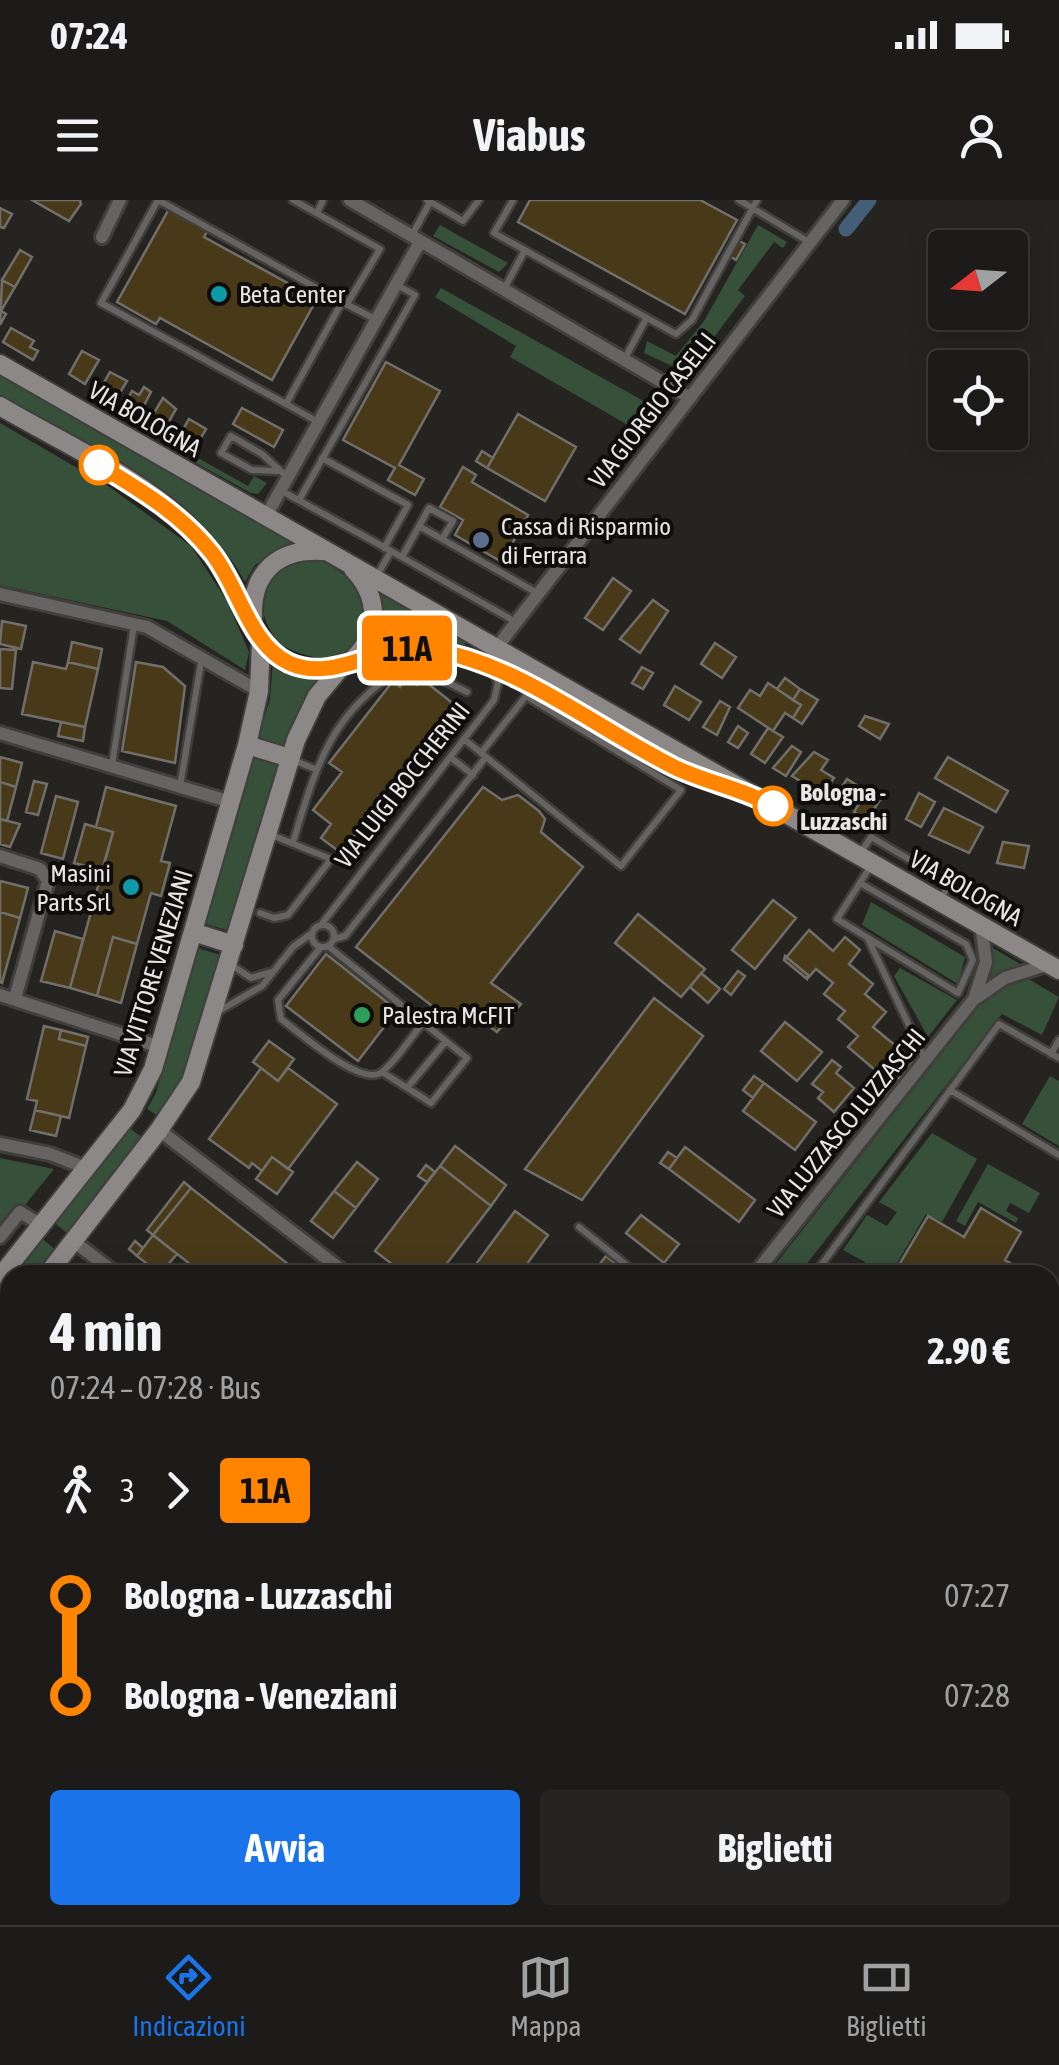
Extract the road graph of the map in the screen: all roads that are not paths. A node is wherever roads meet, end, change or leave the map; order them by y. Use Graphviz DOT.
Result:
graph roads {
  1 [pos="120,200"];
  2 [pos="293,200"];
  3 [pos="324,200"];
  4 [pos="350,200"];
  5 [pos="479,200"];
  6 [pos="513,200"];
  7 [pos="739,200"];
  8 [pos="843,200"];
  9 [pos="428,201"];
  10 [pos="754,204"];
  11 [pos="317,213"];
  12 [pos="102,237"];
  13 [pos="416,239"];
  14 [pos="810,243"];
  15 [pos="525,250"];
  16 [pos="396,284"];
  17 [pos="503,292"];
  18 [pos="345,303"];
  19 [pos="646,319"];
  20 [pos="376,320"];
  21 [pos="624,360"];
  22 [pos="0,364"];
  23 [pos="690,398"];
  24 [pos="286,404"];
  25 [pos="0,406"];
  26 [pos="318,422"];
  27 [pos="322,458"];
  28 [pos="282,479"];
  29 [pos="299,500"];
  30 [pos="266,516"];
  31 [pos="419,526"];
  32 [pos="442,539"];
  33 [pos="388,549"];
  34 [pos="328,552"];
  35 [pos="402,557"];
  36 [pos="346,561"];
  37 [pos="376,578"];
  38 [pos="0,594"];
  39 [pos="539,594"];
  40 [pos="516,622"];
  41 [pos="135,624"];
  42 [pos="258,634"];
  43 [pos="496,647"];
  44 [pos="398,648"];
  45 [pos="203,656"];
  46 [pos="462,656"];
  47 [pos="346,663"];
  48 [pos="489,666"];
  49 [pos="401,669"];
  50 [pos="259,691"];
  51 [pos="467,692"];
  52 [pos="0,732"];
  53 [pos="464,739"];
  54 [pos="247,745"];
  55 [pos="484,755"];
  56 [pos="450,756"];
  57 [pos="290,758"];
  58 [pos="112,766"];
  59 [pos="315,769"];
  60 [pos="473,775"];
  61 [pos="180,786"];
  62 [pos="744,789"];
  63 [pos="230,802"];
  64 [pos="267,834"];
  65 [pos="293,842"];
  66 [pos="0,856"];
  67 [pos="866,859"];
  68 [pos="860,883"];
  69 [pos="939,901"];
  70 [pos="260,914"];
  71 [pos="321,925"];
  72 [pos="980,925"];
  73 [pos="193,932"];
  74 [pos="312,933"];
  75 [pos="334,938"];
  76 [pos="868,938"];
  77 [pos="324,947"];
  78 [pos="232,954"];
  79 [pos="1054,967"];
  80 [pos="276,968"];
  81 [pos="0,995"];
  82 [pos="15,998"];
  83 [pos="974,999"];
  84 [pos="213,1014"];
  85 [pos="423,1022"];
  86 [pos="1059,1040"];
  87 [pos="446,1041"];
  88 [pos="160,1047"];
  89 [pos="1055,1056"];
  90 [pos="926,1060"];
  91 [pos="382,1072"];
  92 [pos="407,1088"];
  93 [pos="950,1090"];
  94 [pos="132,1110"];
  95 [pos="160,1130"];
  96 [pos="0,1144"];
  97 [pos="1059,1155"];
  98 [pos="86,1168"];
  99 [pos="40,1226"];
  100 [pos="579,1227"];
  101 [pos="0,1237"];
  102 [pos="71,1244"];
  103 [pos="9,1265"];
  104 [pos="54,1265"];
  105 [pos="103,1265"];
  106 [pos="335,1265"];
  107 [pos="627,1265"];
  108 [pos="762,1265"];
  109 [pos="821,1265"];
  1 -- 12 [label="street"];
  2 -- 11 [label="lane"];
  3 -- 11 [label="lane"];
  4 -- 13 [label="street"];
  5 -- 9 [label="lane"];
  6 -- 15 [label="lane"];
  7 -- 10 [label="lane"];
  8 -- 14 [label="street, VIA GIORGIO CASELLI"];
  9 -- 13 [label="lane"];
  10 -- 14 [label="lane"];
  10 -- 19 [label="lane"];
  11 -- 18 [label="lane"];
  13 -- 16 [label="street"];
  13 -- 17 [label="street"];
  14 -- 23 [label="street, VIA GIORGIO CASELLI"];
  15 -- 17 [label="lane"];
  15 -- 19 [label="lane"];
  16 -- 20 [label="street"];
  16 -- 27 [label="lane"];
  17 -- 21 [label="street"];
  18 -- 20 [label="lane"];
  18 -- 24 [label="lane"];
  18 -- 24 [label="lane"];
  19 -- 21 [label="lane"];
  20 -- 26 [label="street"];
  21 -- 23 [label="street"];
  22 -- 30 [label="main road, VIA BOLOGNA"];
  23 -- 39 [label="street, VIA GIORGIO CASELLI"];
  24 -- 26 [label="lane"];
  25 -- 42 [label="main road, VIA BOLOGNA"];
  26 -- 28 [label="street"];
  27 -- 29 [label="lane"];
  27 -- 33 [label="lane"];
  28 -- 28 [label="lane"];
  28 -- 29 [label="lane"];
  28 -- 30 [label="street"];
  29 -- 33 [label="lane"];
  30 -- 34 [label="main road, VIA BOLOGNA"];
  31 -- 32 [label="lane"];
  31 -- 32 [label="lane"];
  31 -- 35 [label="lane"];
  32 -- 39 [label="lane"];
  33 -- 35 [label="lane"];
  33 -- 37 [label="lane"];
  34 -- 36 [label="main road, VIA BOLOGNA"];
  34 -- 42 [label="main road"];
  35 -- 40 [label="lane"];
  36 -- 37 [label="main road, VIA BOLOGNA"];
  36 -- 47 [label="main road"];
  37 -- 43 [label="main road, VIA BOLOGNA"];
  38 -- 41 [label="street"];
  39 -- 40 [label="street, VIA GIORGIO CASELLI"];
  40 -- 43 [label="street, VIA GIORGIO CASELLI"];
  41 -- 45 [label="street"];
  41 -- 58 [label="lane"];
  42 -- 47 [label="main road, VIA BOLOGNA"];
  42 -- 50 [label="main road, VIA VITTORE VENEZIANI"];
  43 -- 46 [label="main road, VIA BOLOGNA"];
  43 -- 62 [label="main road, VIA BOLOGNA"];
  44 -- 46 [label="main road, VIA BOLOGNA"];
  44 -- 47 [label="main road, VIA BOLOGNA"];
  44 -- 49 [label="lane"];
  45 -- 50 [label="street"];
  45 -- 61 [label="lane"];
  46 -- 48 [label="main road, VIA BOLOGNA"];
  47 -- 57 [label="main road"];
  48 -- 53 [label="lane, VIA LUIGI BOCCHERINI"];
  48 -- 62 [label="main road, VIA BOLOGNA"];
  49 -- 51 [label="lane"];
  49 -- 59 [label="lane"];
  50 -- 54 [label="main road, VIA VITTORE VENEZIANI"];
  52 -- 58 [label="street"];
  53 -- 55 [label="lane"];
  53 -- 56 [label="lane, VIA LUIGI BOCCHERINI"];
  54 -- 57 [label="main road"];
  54 -- 63 [label="main road, VIA VITTORE VENEZIANI"];
  55 -- 55 [label="lane, VIA LUIGI BOCCHERINI"];
  55 -- 60 [label="lane, VIA LUIGI BOCCHERINI"];
  56 -- 60 [label="lane"];
  56 -- 71 [label="lane, VIA LUIGI BOCCHERINI"];
  57 -- 59 [label="lane"];
  57 -- 64 [label="main road"];
  58 -- 61 [label="street"];
  59 -- 65 [label="lane"];
  60 -- 75 [label="lane, VIA LUIGI BOCCHERINI"];
  61 -- 63 [label="street"];
  62 -- 67 [label="main road, VIA BOLOGNA"];
  63 -- 73 [label="main road, VIA VITTORE VENEZIANI"];
  64 -- 65 [label="lane"];
  64 -- 78 [label="main road"];
  65 -- 70 [label="lane"];
  66 -- 82 [label="street"];
  67 -- 68 [label="lane"];
  67 -- 69 [label="main road, VIA BOLOGNA"];
  67 -- 69 [label="lane"];
  68 -- 76 [label="lane"];
  68 -- 76 [label="lane"];
  69 -- 72 [label="main road, VIA BOLOGNA"];
  71 -- 74 [label="lane, VIA LUIGI BOCCHERINI"];
  71 -- 75 [label="lane"];
  72 -- 79 [label="main road, VIA BOLOGNA"];
  72 -- 83 [label="street, VIA LUZZASCO LUZZASCHI"];
  73 -- 78 [label="main road"];
  73 -- 88 [label="main road, VIA VITTORE VENEZIANI"];
  74 -- 77 [label="lane"];
  74 -- 80 [label="lane, VIA LUIGI BOCCHERINI"];
  75 -- 77 [label="lane, VIA LUIGI BOCCHERINI"];
  76 -- 90 [label="lane"];
  77 -- 85 [label="lane"];
  77 -- 91 [label="lane, VIA LUIGI BOCCHERINI"];
  78 -- 80 [label="lane"];
  78 -- 84 [label="main road"];
  79 -- 83 [label="street, VIA LUZZASCO LUZZASCHI"];
  80 -- 84 [label="lane, VIA LUIGI BOCCHERINI"];
  81 -- 82 [label="street"];
  82 -- 88 [label="street"];
  83 -- 90 [label="street, VIA LUZZASCO LUZZASCHI"];
  84 -- 95 [label="main road"];
  85 -- 87 [label="lane"];
  85 -- 91 [label="lane"];
  86 -- 89 [label="lane"];
  87 -- 92 [label="lane"];
  87 -- 92 [label="lane"];
  88 -- 94 [label="main road, VIA VITTORE VENEZIANI"];
  89 -- 93 [label="lane"];
  90 -- 108 [label="street, VIA LUZZASCO LUZZASCHI"];
  91 -- 92 [label="lane"];
  93 -- 97 [label="lane"];
  93 -- 109 [label="lane"];
  94 -- 95 [label="main road"];
  94 -- 98 [label="main road, VIA VITTORE VENEZIANI"];
  95 -- 102 [label="main road"];
  95 -- 106 [label="street"];
  96 -- 98 [label="street"];
  98 -- 99 [label="main road, VIA VITTORE VENEZIANI"];
  99 -- 101 [label="street"];
  99 -- 102 [label="main road"];
  99 -- 103 [label="main road, VIA VITTORE VENEZIANI"];
  100 -- 107 [label="lane"];
  102 -- 104 [label="main road"];
  102 -- 105 [label="street"];
}
